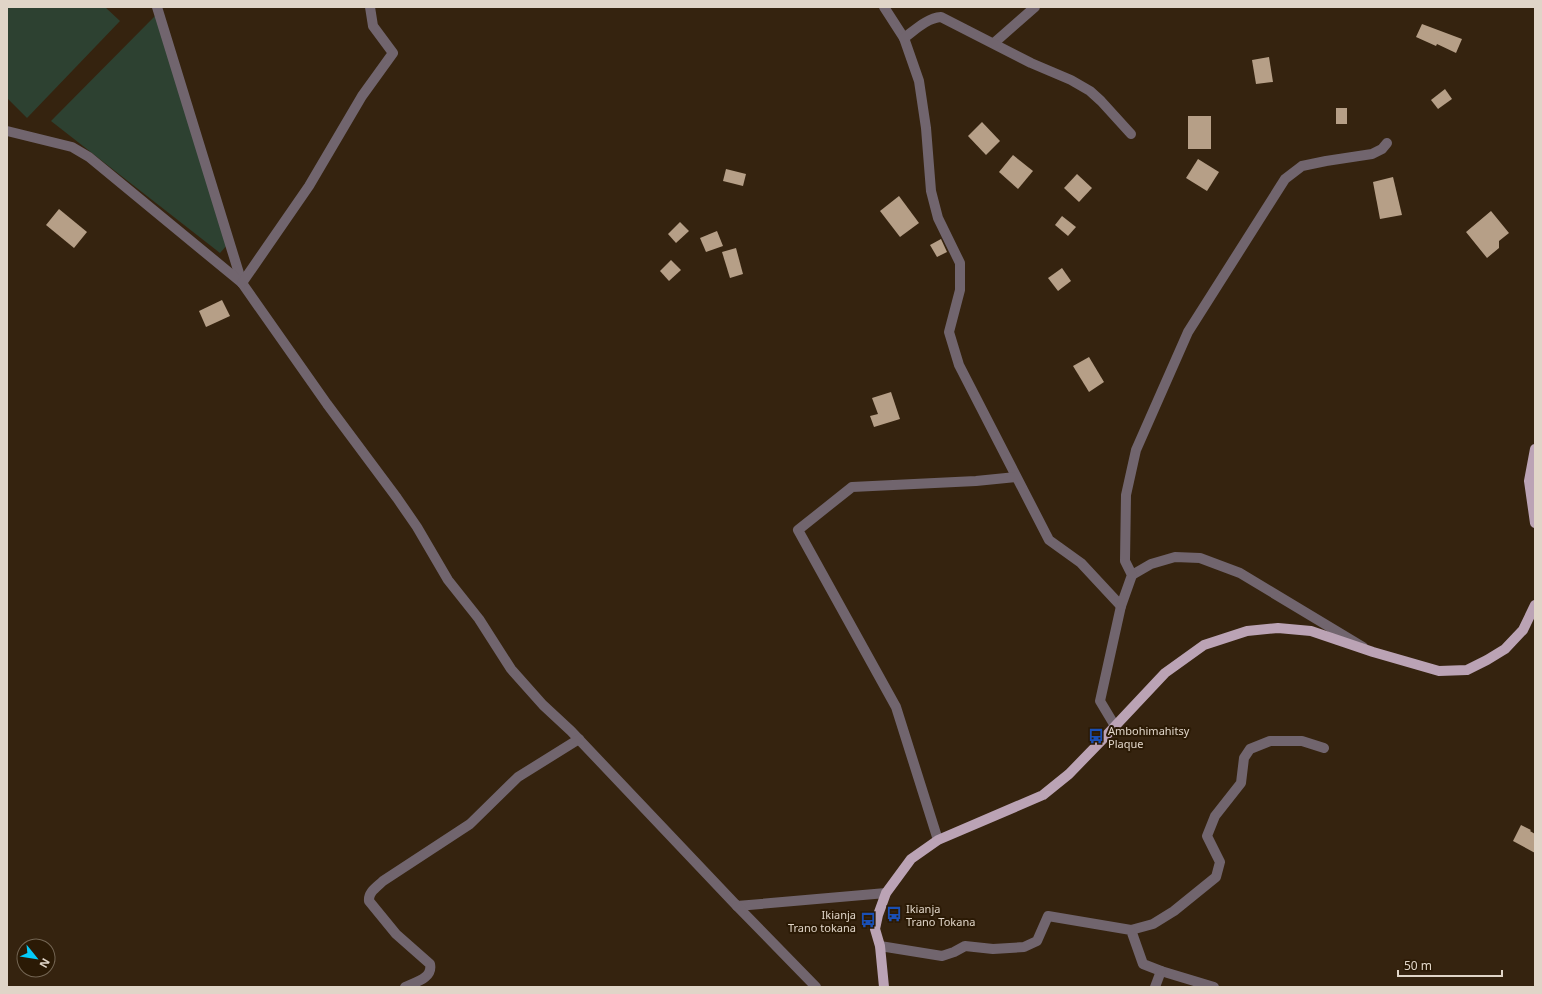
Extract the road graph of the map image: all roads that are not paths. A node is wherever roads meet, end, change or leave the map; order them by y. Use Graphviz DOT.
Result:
graph roads {
  1 [pos="157,7"];
  2 [pos="370,7"];
  3 [pos="884,7"];
  4 [pos="1035,7"];
  5 [pos="904,38"];
  6 [pos="994,43"];
  7 [pos="7,131"];
  8 [pos="1130,134"];
  9 [pos="1387,143"];
  10 [pos="242,283"];
  11 [pos="1535,449"];
  12 [pos="1016,477"];
  13 [pos="1535,523"];
  14 [pos="1132,575"];
  15 [pos="1535,605"];
  16 [pos="1121,606"];
  17 [pos="1373,652"];
  18 [pos="1115,726"];
  19 [pos="578,740"];
  20 [pos="1324,748"];
  21 [pos="938,840"];
  22 [pos="886,893"];
  23 [pos="737,906"];
  24 [pos="1131,930"];
  25 [pos="880,946"];
  26 [pos="1160,971"];
  27 [pos="406,987"];
  28 [pos="816,987"];
  29 [pos="884,987"];
  30 [pos="1155,987"];
  31 [pos="1214,987"];
  1 -- 10 [label="street"];
  2 -- 10 [label="street"];
  3 -- 5 [label="street"];
  4 -- 6 [label="street"];
  5 -- 6 [label="street"];
  5 -- 12 [label="street"];
  6 -- 8 [label="street"];
  7 -- 10 [label="street"];
  9 -- 14 [label="street"];
  10 -- 19 [label="street"];
  11 -- 13 [label="main road"];
  12 -- 16 [label="street"];
  12 -- 21 [label="street"];
  14 -- 16 [label="street"];
  14 -- 17 [label="street"];
  15 -- 17 [label="main road"];
  16 -- 18 [label="street"];
  17 -- 18 [label="main road"];
  18 -- 21 [label="main road"];
  19 -- 23 [label="street"];
  19 -- 27 [label="street"];
  20 -- 24 [label="street"];
  21 -- 22 [label="main road"];
  22 -- 23 [label="street"];
  22 -- 25 [label="main road"];
  23 -- 28 [label="street"];
  24 -- 25 [label="street"];
  24 -- 26 [label="street"];
  25 -- 29 [label="main road"];
  26 -- 30 [label="street"];
  26 -- 31 [label="street"];
}
